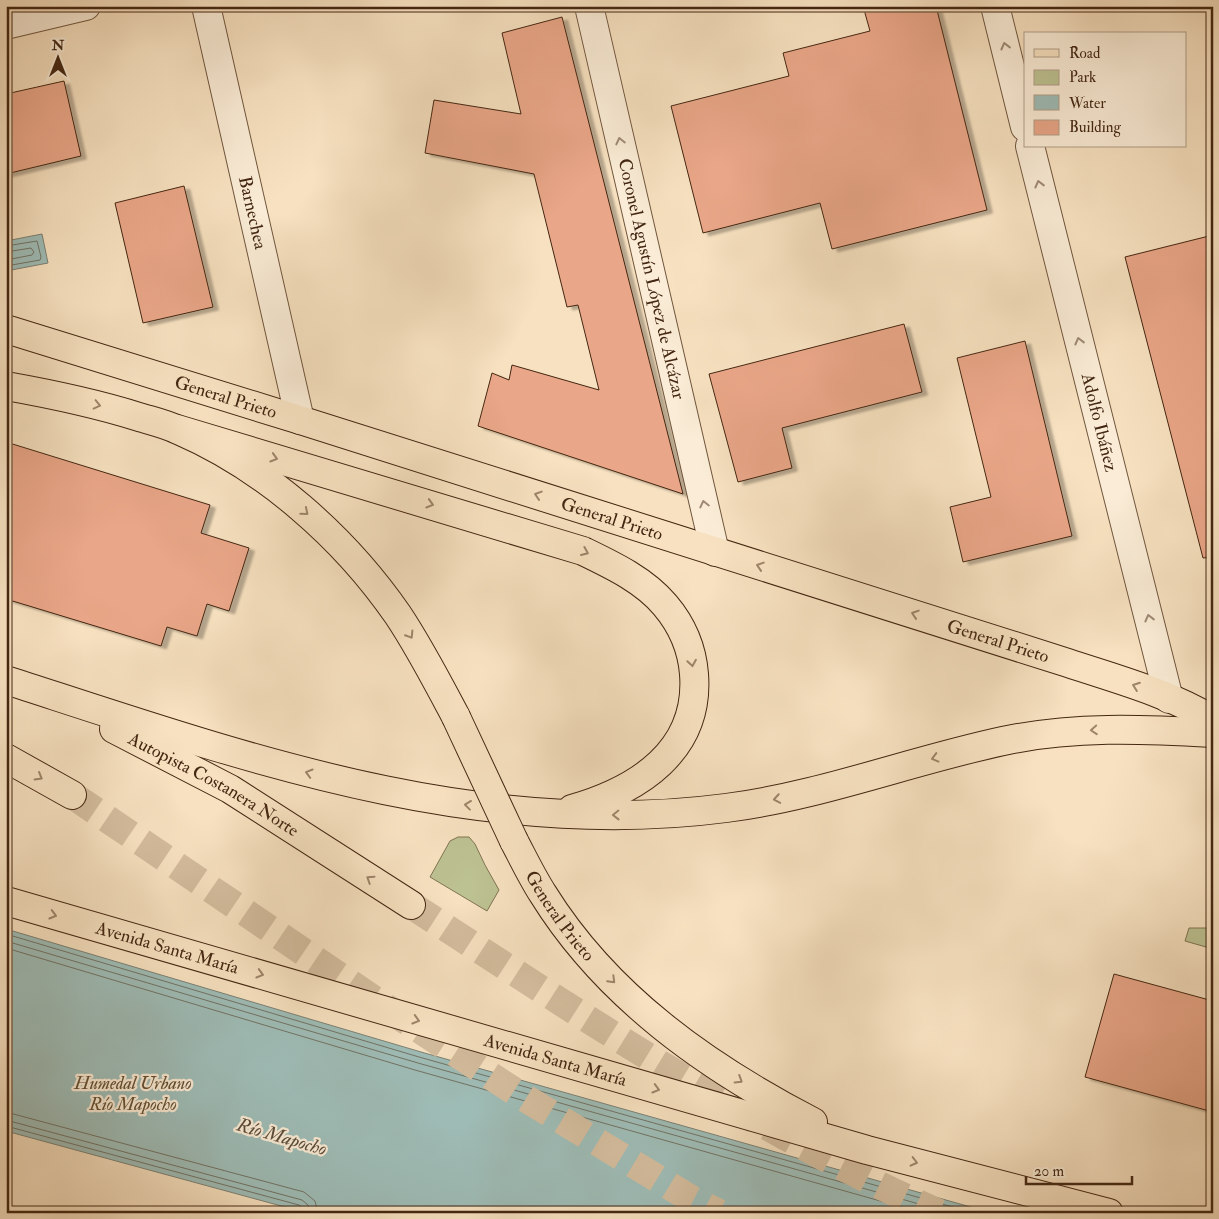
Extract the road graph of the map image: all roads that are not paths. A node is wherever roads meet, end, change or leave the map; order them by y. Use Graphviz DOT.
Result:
graph roads {
  1 [pos="86,6"];
  2 [pos="206,6"];
  3 [pos="589,6"];
  4 [pos="995,6"];
  5 [pos="6,25"];
  6 [pos="1024,123"];
  7 [pos="1031,148"];
  8 [pos="6,329"];
  9 [pos="6,386"];
  10 [pos="300,420"];
  11 [pos="177,429"];
  12 [pos="715,552"];
  13 [pos="6,680"];
  14 [pos="1169,699"];
  15 [pos="1213,720"];
  16 [pos="1213,734"];
  17 [pos="6,758"];
  18 [pos="72,795"];
  19 [pos="552,815"];
  20 [pos="6,901"];
  21 [pos="411,905"];
  22 [pos="866,1150"];
  23 [pos="1109,1213"];
  1 -- 5 [label="street"];
  2 -- 10 [label="street, Barnechea"];
  12 -- 3 [label="street, Coronel Agustín López de Alcázar, one-way"];
  6 -- 4 [label="street, one-way"];
  14 -- 7 [label="street, Adolfo Ibáñez, one-way"];
  8 -- 10 [label="main road, General Prieto"];
  9 -- 11 [label="main road, General Prieto, one-way"];
  12 -- 10 [label="main road, General Prieto, one-way"];
  11 -- 19 [label="main road, one-way"];
  11 -- 22 [label="main road, General Prieto, one-way, bridge"];
  14 -- 12 [label="main road, General Prieto, one-way"];
  19 -- 13 [label="main road, one-way"];
  21 -- 13 [label="main road, Autopista Costanera Norte, one-way"];
  14 -- 15 [label="main road, General Prieto"];
  16 -- 19 [label="main road, one-way"];
  17 -- 18 [label="main road, one-way"];
  20 -- 22 [label="main road, Avenida Santa María, one-way"];
  22 -- 23 [label="main road, Avenida Santa María, one-way"];
}
